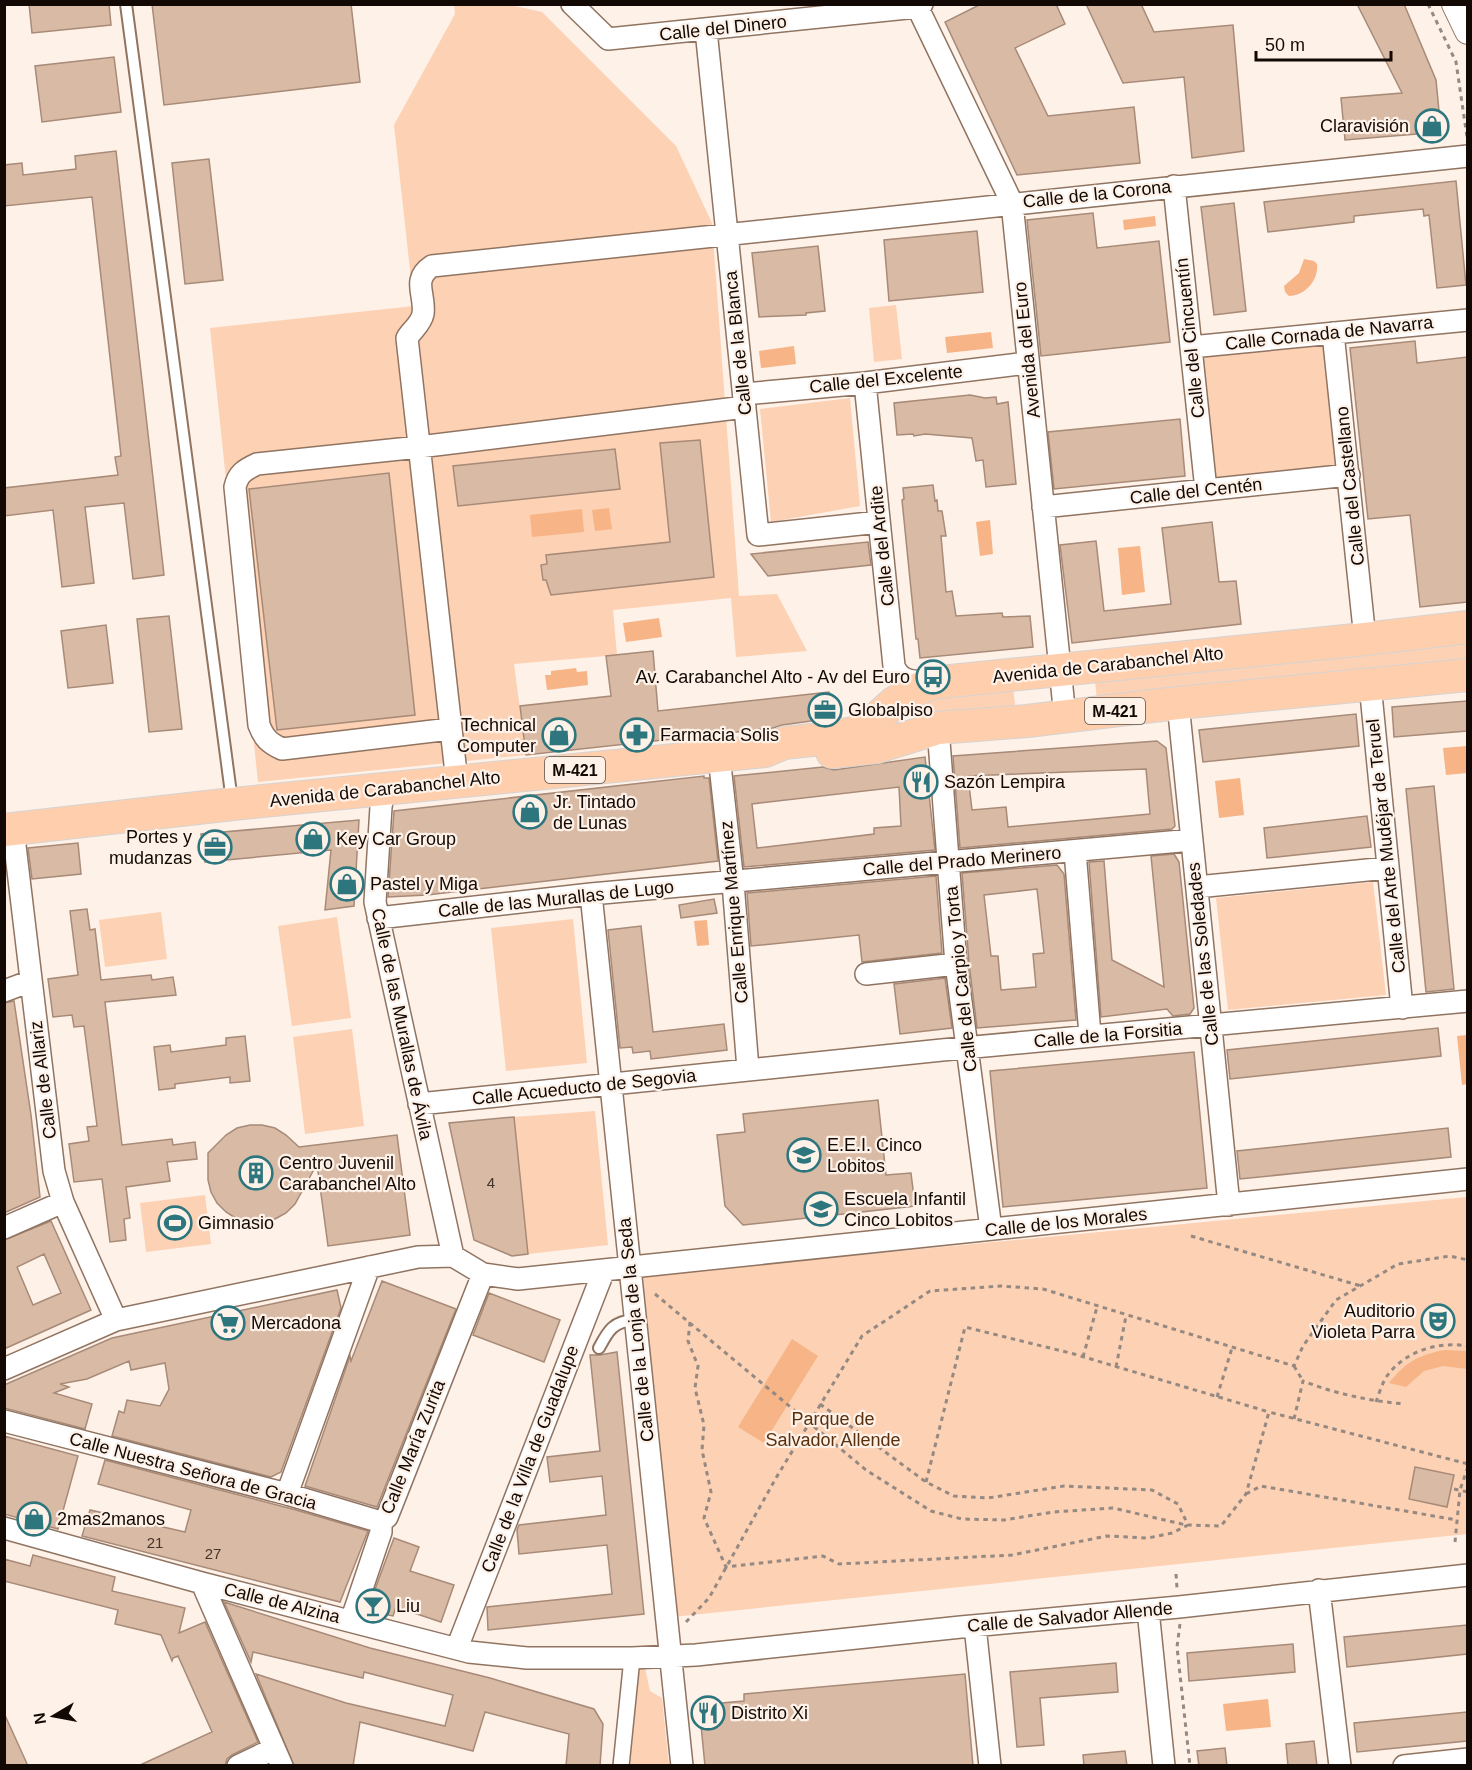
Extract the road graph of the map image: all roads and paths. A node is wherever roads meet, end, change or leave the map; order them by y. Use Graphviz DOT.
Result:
graph roads {
  1 [pos="126,4"];
  2 [pos="572,4"];
  3 [pos="1428,4"];
  4 [pos="1455,4"];
  5 [pos="919,5"];
  6 [pos="706,30"];
  7 [pos="1467,31"];
  8 [pos="1467,143"];
  9 [pos="1467,156"];
  10 [pos="1173,186"];
  11 [pos="1012,203"];
  12 [pos="726,233"];
  13 [pos="1467,320"];
  14 [pos="1333,333"];
  15 [pos="1191,347"];
  16 [pos="1027,363"];
  17 [pos="865,383"];
  18 [pos="744,400"];
  19 [pos="419,447"];
  20 [pos="1348,475"];
  21 [pos="1206,490"];
  22 [pos="1043,507"];
  23 [pos="879,522"];
  24 [pos="1467,627"];
  25 [pos="1365,639"];
  26 [pos="1060,669"];
  27 [pos="1467,675"];
  28 [pos="931,684"];
  29 [pos="1370,684"];
  30 [pos="1178,703"];
  31 [pos="1065,717"];
  32 [pos="938,728"];
  33 [pos="450,729"];
  34 [pos="765,751"];
  35 [pos="718,756"];
  36 [pos="457,782"];
  37 [pos="384,790"];
  38 [pos="233,804"];
  39 [pos="9,830"];
  40 [pos="1192,840"];
  41 [pos="1075,851"];
  42 [pos="950,862"];
  43 [pos="1387,868"];
  44 [pos="733,882"];
  45 [pos="1197,887"];
  46 [pos="591,894"];
  47 [pos="378,918"];
  48 [pos="956,964"];
  49 [pos="866,974"];
  50 [pos="31,981"];
  51 [pos="4,991"];
  52 [pos="1467,1001"];
  53 [pos="1402,1008"];
  54 [pos="1211,1026"];
  55 [pos="1090,1035"];
  56 [pos="967,1047"];
  57 [pos="748,1069"];
  58 [pos="612,1084"];
  59 [pos="419,1104"];
  60 [pos="1467,1179"];
  61 [pos="63,1202"];
  62 [pos="1229,1205"];
  63 [pos="4,1228"];
  64 [pos="991,1229"];
  65 [pos="1191,1236"];
  66 [pos="453,1256"];
  67 [pos="1467,1260"];
  68 [pos="629,1266"];
  69 [pos="369,1267"];
  70 [pos="604,1270"];
  71 [pos="483,1274"];
  72 [pos="1361,1286"];
  73 [pos="656,1294"];
  74 [pos="1097,1306"];
  75 [pos="1126,1315"];
  76 [pos="116,1320"];
  77 [pos="634,1320"];
  78 [pos="690,1322"];
  79 [pos="1467,1346"];
  80 [pos="599,1348"];
  81 [pos="1232,1348"];
  82 [pos="1083,1357"];
  83 [pos="1294,1366"];
  84 [pos="1116,1367"];
  85 [pos="4,1369"];
  86 [pos="1302,1382"];
  87 [pos="1217,1397"];
  88 [pos="1376,1402"];
  89 [pos="820,1404"];
  90 [pos="1405,1404"];
  91 [pos="1269,1412"];
  92 [pos="1294,1419"];
  93 [pos="4,1421"];
  94 [pos="810,1422"];
  95 [pos="1467,1465"];
  96 [pos="926,1482"];
  97 [pos="1454,1489"];
  98 [pos="1460,1490"];
  99 [pos="1467,1492"];
  100 [pos="287,1494"];
  101 [pos="1246,1494"];
  102 [pos="1457,1520"];
  103 [pos="381,1522"];
  104 [pos="1188,1525"];
  105 [pos="4,1528"];
  106 [pos="1455,1542"];
  107 [pos="726,1567"];
  108 [pos="1176,1574"];
  109 [pos="1467,1575"];
  110 [pos="202,1583"];
  111 [pos="1177,1589"];
  112 [pos="1319,1590"];
  113 [pos="1148,1610"];
  114 [pos="351,1621"];
  115 [pos="1180,1623"];
  116 [pos="683,1625"];
  117 [pos="975,1626"];
  118 [pos="458,1648"];
  119 [pos="672,1656"];
  120 [pos="632,1658"];
  121 [pos="273,1746"];
  122 [pos="1467,1759"];
  123 [pos="238,1766"];
  124 [pos="282,1766"];
  125 [pos="621,1766"];
  126 [pos="682,1766"];
  127 [pos="990,1766"];
  128 [pos="1164,1766"];
  129 [pos="1191,1766"];
  130 [pos="1340,1766"];
  131 [pos="1404,1766"];
  1 -- 38 [label="lane"];
  2 -- 6 [label="street, Calle del Dinero"];
  3 -- 8 [label="path"];
  4 -- 7 [label="street"];
  5 -- 6 [label="street, Calle del Dinero"];
  5 -- 11 [label="street, Avenida del Euro"];
  6 -- 12 [label="street, Calle de la Blanca"];
  9 -- 10 [label="street, Calle de la Corona"];
  10 -- 11 [label="street, Calle de la Corona"];
  10 -- 15 [label="street, Calle del Cincuentín"];
  11 -- 12 [label="street, Calle de la Corona"];
  11 -- 16 [label="street, Avenida del Euro"];
  12 -- 18 [label="street, Calle de la Blanca"];
  12 -- 19 [label="street, Calle de la Corona"];
  13 -- 14 [label="street, Calle Cornada de Navarra"];
  14 -- 15 [label="street, Calle Cornada de Navarra"];
  14 -- 20 [label="street, Calle del Castellano"];
  15 -- 21 [label="street, Calle del Cincuentín"];
  16 -- 17 [label="street, Calle del Excelente"];
  16 -- 22 [label="street, Avenida del Euro"];
  17 -- 18 [label="street, Calle del Excelente"];
  17 -- 23 [label="street, Calle del Ardite"];
  18 -- 19 [label="street, Calle del Excelente"];
  18 -- 23 [label="street, Calle de la Blanca"];
  19 -- 33 [label="street"];
  19 -- 33 [label="street, Calle del Excelente"];
  20 -- 21 [label="street, Calle del Centén"];
  20 -- 25 [label="street, Calle del Castellano"];
  21 -- 22 [label="street, Calle del Centén"];
  22 -- 26 [label="street, Avenida del Euro"];
  23 -- 28 [label="street, Calle del Ardite"];
  24 -- 25 [label="main road, Avenida de Carabanchel Alto"];
  25 -- 26 [label="main road, Avenida de Carabanchel Alto"];
  26 -- 28 [label="main road, Avenida de Carabanchel Alto"];
  26 -- 31 [label="street, Avenida del Euro"];
  27 -- 29 [label="main road, Avenida de Carabanchel Alto / M-421"];
  28 -- 34 [label="main road, Avenida de Carabanchel Alto"];
  29 -- 30 [label="main road, Avenida de Carabanchel Alto / M-421"];
  29 -- 43 [label="street, Calle del Arte Mudéjar de Teruel"];
  30 -- 31 [label="main road, Avenida de Carabanchel Alto / M-421"];
  30 -- 40 [label="street, Calle de las Soledades"];
  31 -- 32 [label="main road, Avenida de Carabanchel Alto / M-421"];
  32 -- 34 [label="main road, Avenida de Carabanchel Alto / M-421"];
  32 -- 42 [label="street, Calle del Carpio y Torta"];
  33 -- 36 [label="street"];
  34 -- 35 [label="main road, Avenida de Carabanchel Alto / M-421"];
  35 -- 36 [label="main road, Avenida de Carabanchel Alto / M-421"];
  35 -- 44 [label="street, Calle Enrique Martínez"];
  36 -- 37 [label="main road, Avenida de Carabanchel Alto / M-421"];
  37 -- 38 [label="main road, Avenida de Carabanchel Alto / M-421"];
  37 -- 47 [label="street, Calle de las Murallas de Ávila"];
  38 -- 39 [label="main road, Avenida de Carabanchel Alto / M-421"];
  39 -- 50 [label="street, Calle de Allariz"];
  40 -- 41 [label="street, Calle del Prado Merinero"];
  40 -- 45 [label="street, Calle de las Soledades"];
  41 -- 42 [label="street, Calle del Prado Merinero"];
  41 -- 55 [label="street"];
  42 -- 44 [label="street, Calle del Prado Merinero"];
  42 -- 48 [label="street, Calle del Carpio y Torta"];
  43 -- 45 [label="street"];
  43 -- 53 [label="street, Calle del Arte Mudéjar de Teruel"];
  44 -- 46 [label="street, Calle de las Murallas de Lugo"];
  44 -- 57 [label="street, Calle Enrique Martínez"];
  45 -- 54 [label="street, Calle de las Soledades"];
  46 -- 47 [label="street, Calle de las Murallas de Lugo"];
  46 -- 58 [label="street, Calle de la Lonja de la Seda"];
  47 -- 59 [label="street, Calle de las Murallas de Ávila"];
  48 -- 49 [label="street"];
  48 -- 56 [label="street, Calle del Carpio y Torta"];
  50 -- 51 [label="street"];
  50 -- 61 [label="street, Calle de Allariz"];
  52 -- 53 [label="street, Calle de la Forsitia"];
  53 -- 54 [label="street, Calle de la Forsitia"];
  54 -- 55 [label="street, Calle de la Forsitia"];
  54 -- 62 [label="street, Calle de las Soledades"];
  55 -- 56 [label="street, Calle de la Forsitia"];
  56 -- 57 [label="street, Calle de la Forsitia"];
  56 -- 64 [label="street, Calle del Carpio y Torta"];
  57 -- 58 [label="street, Calle Acueducto de Segovia"];
  58 -- 59 [label="street, Calle Acueducto de Segovia"];
  58 -- 68 [label="street, Calle de la Lonja de la Seda"];
  59 -- 66 [label="street, Calle de las Murallas de Ávila"];
  60 -- 62 [label="street, Calle de los Morales"];
  61 -- 63 [label="street"];
  61 -- 76 [label="street, Calle de Allariz"];
  62 -- 64 [label="street, Calle de los Morales"];
  64 -- 68 [label="street, Calle de los Morales"];
  65 -- 72 [label="path"];
  66 -- 69 [label="street"];
  66 -- 71 [label="street"];
  67 -- 72 [label="path"];
  68 -- 70 [label="street, Calle de los Morales"];
  68 -- 77 [label="street, Calle de la Lonja de la Seda"];
  69 -- 76 [label="street"];
  69 -- 100 [label="street"];
  70 -- 71 [label="street, Calle de los Morales"];
  70 -- 118 [label="street, Calle de la Villa de Guadalupe"];
  71 -- 103 [label="street, Calle María Zurita"];
  72 -- 83 [label="path"];
  73 -- 78 [label="path"];
  74 -- 75 [label="path"];
  74 -- 82 [label="path"];
  74 -- 89 [label="path"];
  75 -- 81 [label="path"];
  75 -- 84 [label="path"];
  76 -- 85 [label="street"];
  77 -- 80 [label="lane"];
  77 -- 119 [label="street, Calle de la Lonja de la Seda"];
  78 -- 94 [label="path"];
  78 -- 107 [label="path"];
  79 -- 88 [label="path"];
  81 -- 83 [label="path"];
  81 -- 87 [label="path"];
  82 -- 84 [label="path"];
  82 -- 96 [label="path"];
  83 -- 86 [label="path"];
  84 -- 87 [label="path"];
  86 -- 88 [label="path"];
  86 -- 92 [label="path"];
  87 -- 91 [label="path"];
  88 -- 90 [label="path"];
  89 -- 94 [label="path"];
  89 -- 96 [label="path"];
  91 -- 92 [label="path"];
  91 -- 101 [label="path"];
  92 -- 95 [label="path"];
  93 -- 100 [label="street, Calle Nuestra Señora de Gracia"];
  94 -- 104 [label="path"];
  94 -- 107 [label="path"];
  95 -- 98 [label="path"];
  96 -- 104 [label="path"];
  97 -- 98 [label="path"];
  98 -- 99 [label="path"];
  98 -- 102 [label="path"];
  100 -- 103 [label="street, Calle Nuestra Señora de Gracia"];
  101 -- 102 [label="path"];
  101 -- 104 [label="path"];
  102 -- 106 [label="path"];
  103 -- 114 [label="street, Calle María Zurita"];
  104 -- 107 [label="path"];
  105 -- 110 [label="street, Calle de Alzina"];
  107 -- 116 [label="path"];
  108 -- 111 [label="path"];
  109 -- 112 [label="street, Calle de Salvador Allende"];
  110 -- 114 [label="street, Calle de Alzina"];
  110 -- 121 [label="street"];
  112 -- 113 [label="street, Calle de Salvador Allende"];
  112 -- 130 [label="street"];
  113 -- 117 [label="street, Calle de Salvador Allende"];
  113 -- 128 [label="street"];
  114 -- 118 [label="street, Calle de Alzina"];
  115 -- 129 [label="path"];
  117 -- 119 [label="street, Calle de Salvador Allende"];
  117 -- 127 [label="street"];
  118 -- 120 [label="street, Calle de Alzina"];
  119 -- 120 [label="street, Calle de Alzina"];
  119 -- 126 [label="street, Calle de la Lonja de la Seda"];
  120 -- 125 [label="street"];
  121 -- 123 [label="street"];
  121 -- 124 [label="street"];
  122 -- 131 [label="street"];
}
